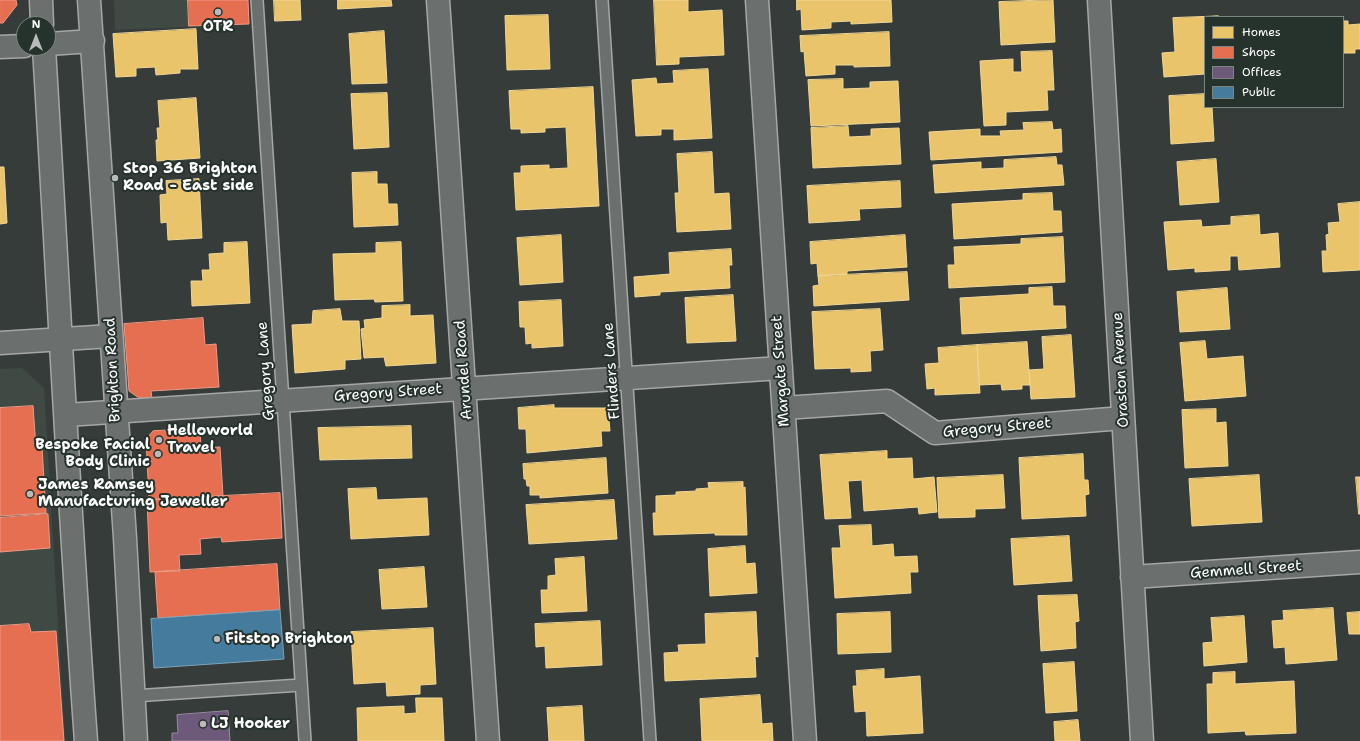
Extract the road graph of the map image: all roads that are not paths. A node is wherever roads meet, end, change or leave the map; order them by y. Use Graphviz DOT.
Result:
graph roads {
  1 [pos="41,0"];
  2 [pos="89,0"];
  3 [pos="257,0"];
  4 [pos="438,0"];
  5 [pos="602,0"];
  6 [pos="757,0"];
  7 [pos="1099,0"];
  8 [pos="42,16"];
  9 [pos="93,42"];
  10 [pos="56,44"];
  11 [pos="16,46"];
  12 [pos="0,47"];
  13 [pos="44,56"];
  14 [pos="111,336"];
  15 [pos="62,339"];
  16 [pos="0,343"];
  17 [pos="781,368"];
  18 [pos="627,379"];
  19 [pos="465,388"];
  20 [pos="284,400"];
  21 [pos="784,408"];
  22 [pos="115,412"];
  23 [pos="66,415"];
  24 [pos="1123,418"];
  25 [pos="1360,562"];
  26 [pos="1132,577"];
  27 [pos="301,685"];
  28 [pos="133,696"];
  29 [pos="86,741"];
  30 [pos="136,741"];
  31 [pos="305,741"];
  32 [pos="488,741"];
  33 [pos="650,741"];
  34 [pos="805,741"];
  35 [pos="1142,741"];
  1 -- 8 [label="street"];
  2 -- 9 [label="street, Brighton Road"];
  3 -- 20 [label="lane, Gregory Lane"];
  4 -- 19 [label="street, Arundel Road"];
  5 -- 18 [label="lane, Flinders Lane"];
  6 -- 17 [label="street, Margate Street"];
  7 -- 24 [label="street, Oraston Avenue"];
  9 -- 10 [label="street"];
  9 -- 14 [label="street, Brighton Road"];
  11 -- 12 [label="street"];
  13 -- 15 [label="street"];
  14 -- 15 [label="street"];
  14 -- 22 [label="street, Brighton Road"];
  15 -- 16 [label="street"];
  15 -- 23 [label="street"];
  17 -- 18 [label="street, Gregory Street"];
  17 -- 21 [label="street, Margate Street"];
  18 -- 19 [label="street, Gregory Street"];
  18 -- 33 [label="lane, Flinders Lane"];
  19 -- 20 [label="street, Gregory Street"];
  19 -- 32 [label="street, Arundel Road"];
  20 -- 22 [label="street, Gregory Street"];
  20 -- 27 [label="lane, Gregory Lane"];
  21 -- 24 [label="street, Gregory Street"];
  21 -- 34 [label="street, Margate Street"];
  22 -- 23 [label="street, Gregory Street"];
  22 -- 28 [label="street, Brighton Road"];
  23 -- 29 [label="street"];
  24 -- 26 [label="street, Oraston Avenue"];
  25 -- 26 [label="street, Gemmell Street"];
  26 -- 35 [label="street, Oraston Avenue"];
  27 -- 28 [label="lane"];
  27 -- 31 [label="lane, Gregory Lane"];
  28 -- 30 [label="street, Brighton Road"];
}
